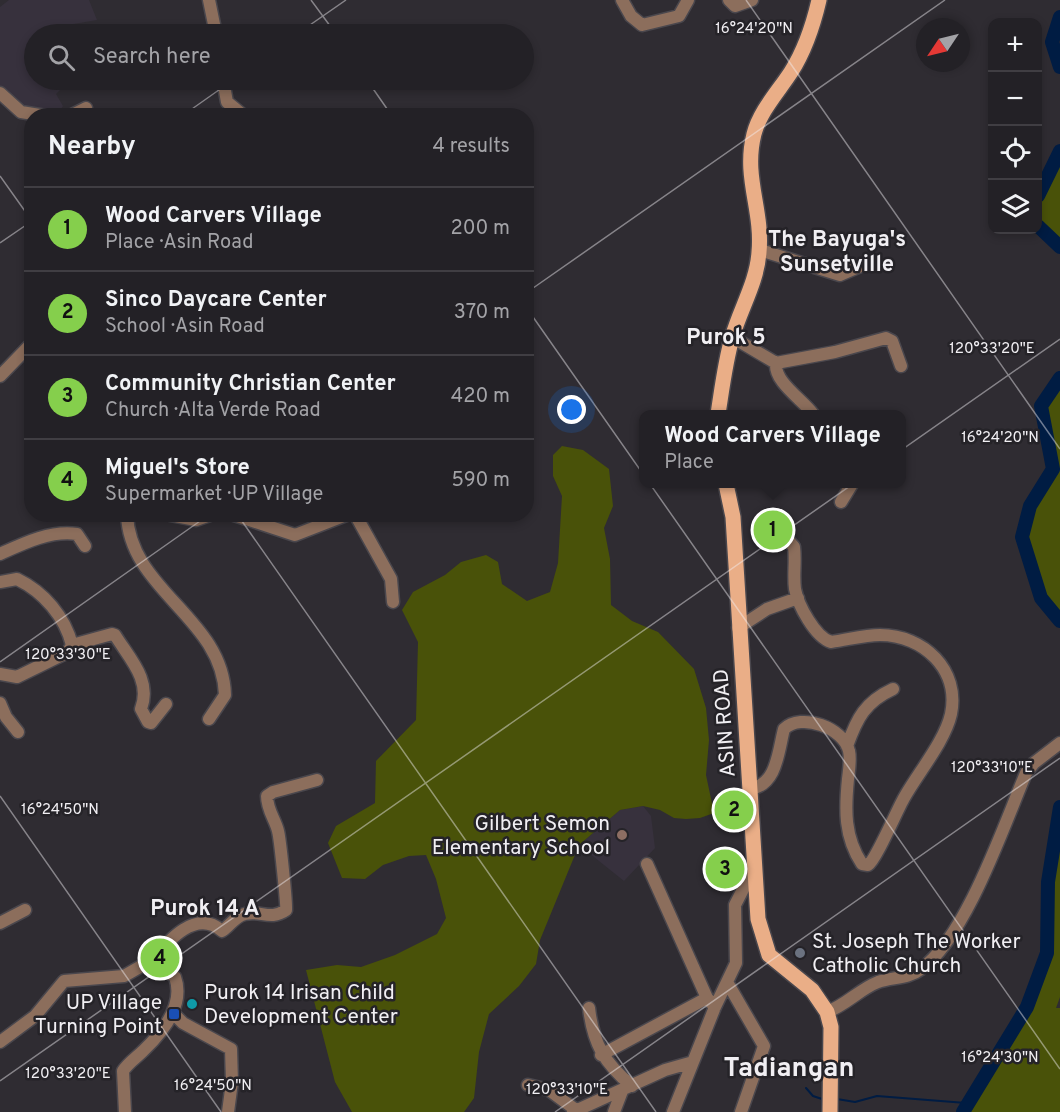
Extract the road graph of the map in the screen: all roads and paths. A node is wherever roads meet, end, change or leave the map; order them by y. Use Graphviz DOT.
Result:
graph roads {
  1 [pos="209,0"];
  2 [pos="622,0"];
  3 [pos="688,0"];
  4 [pos="729,0"];
  5 [pos="752,0"];
  6 [pos="819,0"];
  7 [pos="214,24"];
  8 [pos="225,90"];
  9 [pos="0,93"];
  10 [pos="232,108"];
  11 [pos="24,112"];
  12 [pos="759,250"];
  13 [pos="872,261"];
  14 [pos="732,337"];
  15 [pos="24,351"];
  16 [pos="776,363"];
  17 [pos="901,366"];
  18 [pos="0,376"];
  19 [pos="719,410"];
  20 [pos="809,410"];
  21 [pos="727,488"];
  22 [pos="849,488"];
  23 [pos="841,502"];
  24 [pos="128,522"];
  25 [pos="254,522"];
  26 [pos="327,522"];
  27 [pos="359,522"];
  28 [pos="782,533"];
  29 [pos="85,546"];
  30 [pos="0,554"];
  31 [pos="0,582"];
  32 [pos="798,598"];
  33 [pos="393,602"];
  34 [pos="738,628"];
  35 [pos="72,645"];
  36 [pos="0,674"];
  37 [pos="893,689"];
  38 [pos="0,703"];
  39 [pos="166,704"];
  40 [pos="209,719"];
  41 [pos="18,732"];
  42 [pos="1060,743"];
  43 [pos="847,746"];
  44 [pos="317,780"];
  45 [pos="750,789"];
  46 [pos="647,864"];
  47 [pos="755,866"];
  48 [pos="25,910"];
  49 [pos="0,923"];
  50 [pos="152,960"];
  51 [pos="727,982"];
  52 [pos="711,1002"];
  53 [pos="589,1008"];
  54 [pos="827,1012"];
  55 [pos="174,1014"];
  56 [pos="0,1042"];
  57 [pos="601,1055"];
  58 [pos="693,1062"];
  59 [pos="528,1085"];
  60 [pos="627,1088"];
  61 [pos="575,1111"];
  62 [pos="125,1112"];
  63 [pos="228,1112"];
  64 [pos="614,1112"];
  65 [pos="673,1112"];
  66 [pos="741,1112"];
  67 [pos="830,1112"];
  1 -- 7 [label="street"];
  2 -- 3 [label="street"];
  4 -- 5 [label="street"];
  6 -- 12 [label="main road"];
  8 -- 10 [label="street"];
  9 -- 11 [label="street"];
  12 -- 13 [label="street"];
  12 -- 14 [label="main road"];
  14 -- 16 [label="street"];
  14 -- 19 [label="main road"];
  15 -- 18 [label="street"];
  16 -- 17 [label="street"];
  16 -- 20 [label="street"];
  21 -- 34 [label="main road, ASIN ROAD"];
  22 -- 23 [label="street"];
  24 -- 40 [label="street"];
  25 -- 26 [label="street"];
  27 -- 33 [label="street"];
  28 -- 32 [label="street"];
  29 -- 30 [label="street"];
  31 -- 35 [label="street"];
  32 -- 34 [label="street"];
  32 -- 43 [label="street"];
  34 -- 45 [label="main road, ASIN ROAD"];
  35 -- 36 [label="street"];
  35 -- 39 [label="street"];
  37 -- 43 [label="street"];
  38 -- 41 [label="street"];
  42 -- 54 [label="street"];
  43 -- 45 [label="street"];
  44 -- 50 [label="street"];
  45 -- 47 [label="main road, ASIN ROAD"];
  46 -- 52 [label="street"];
  47 -- 51 [label="street"];
  47 -- 54 [label="main road, ASIN ROAD"];
  48 -- 49 [label="street"];
  50 -- 55 [label="street"];
  50 -- 56 [label="street"];
  51 -- 52 [label="street"];
  51 -- 66 [label="street"];
  52 -- 57 [label="street"];
  52 -- 58 [label="street"];
  53 -- 57 [label="street"];
  54 -- 67 [label="main road, ASIN ROAD"];
  55 -- 62 [label="street"];
  55 -- 63 [label="street"];
  57 -- 60 [label="street"];
  58 -- 60 [label="street"];
  58 -- 65 [label="street"];
  59 -- 61 [label="street"];
  60 -- 61 [label="street"];
  60 -- 64 [label="street"];
}
